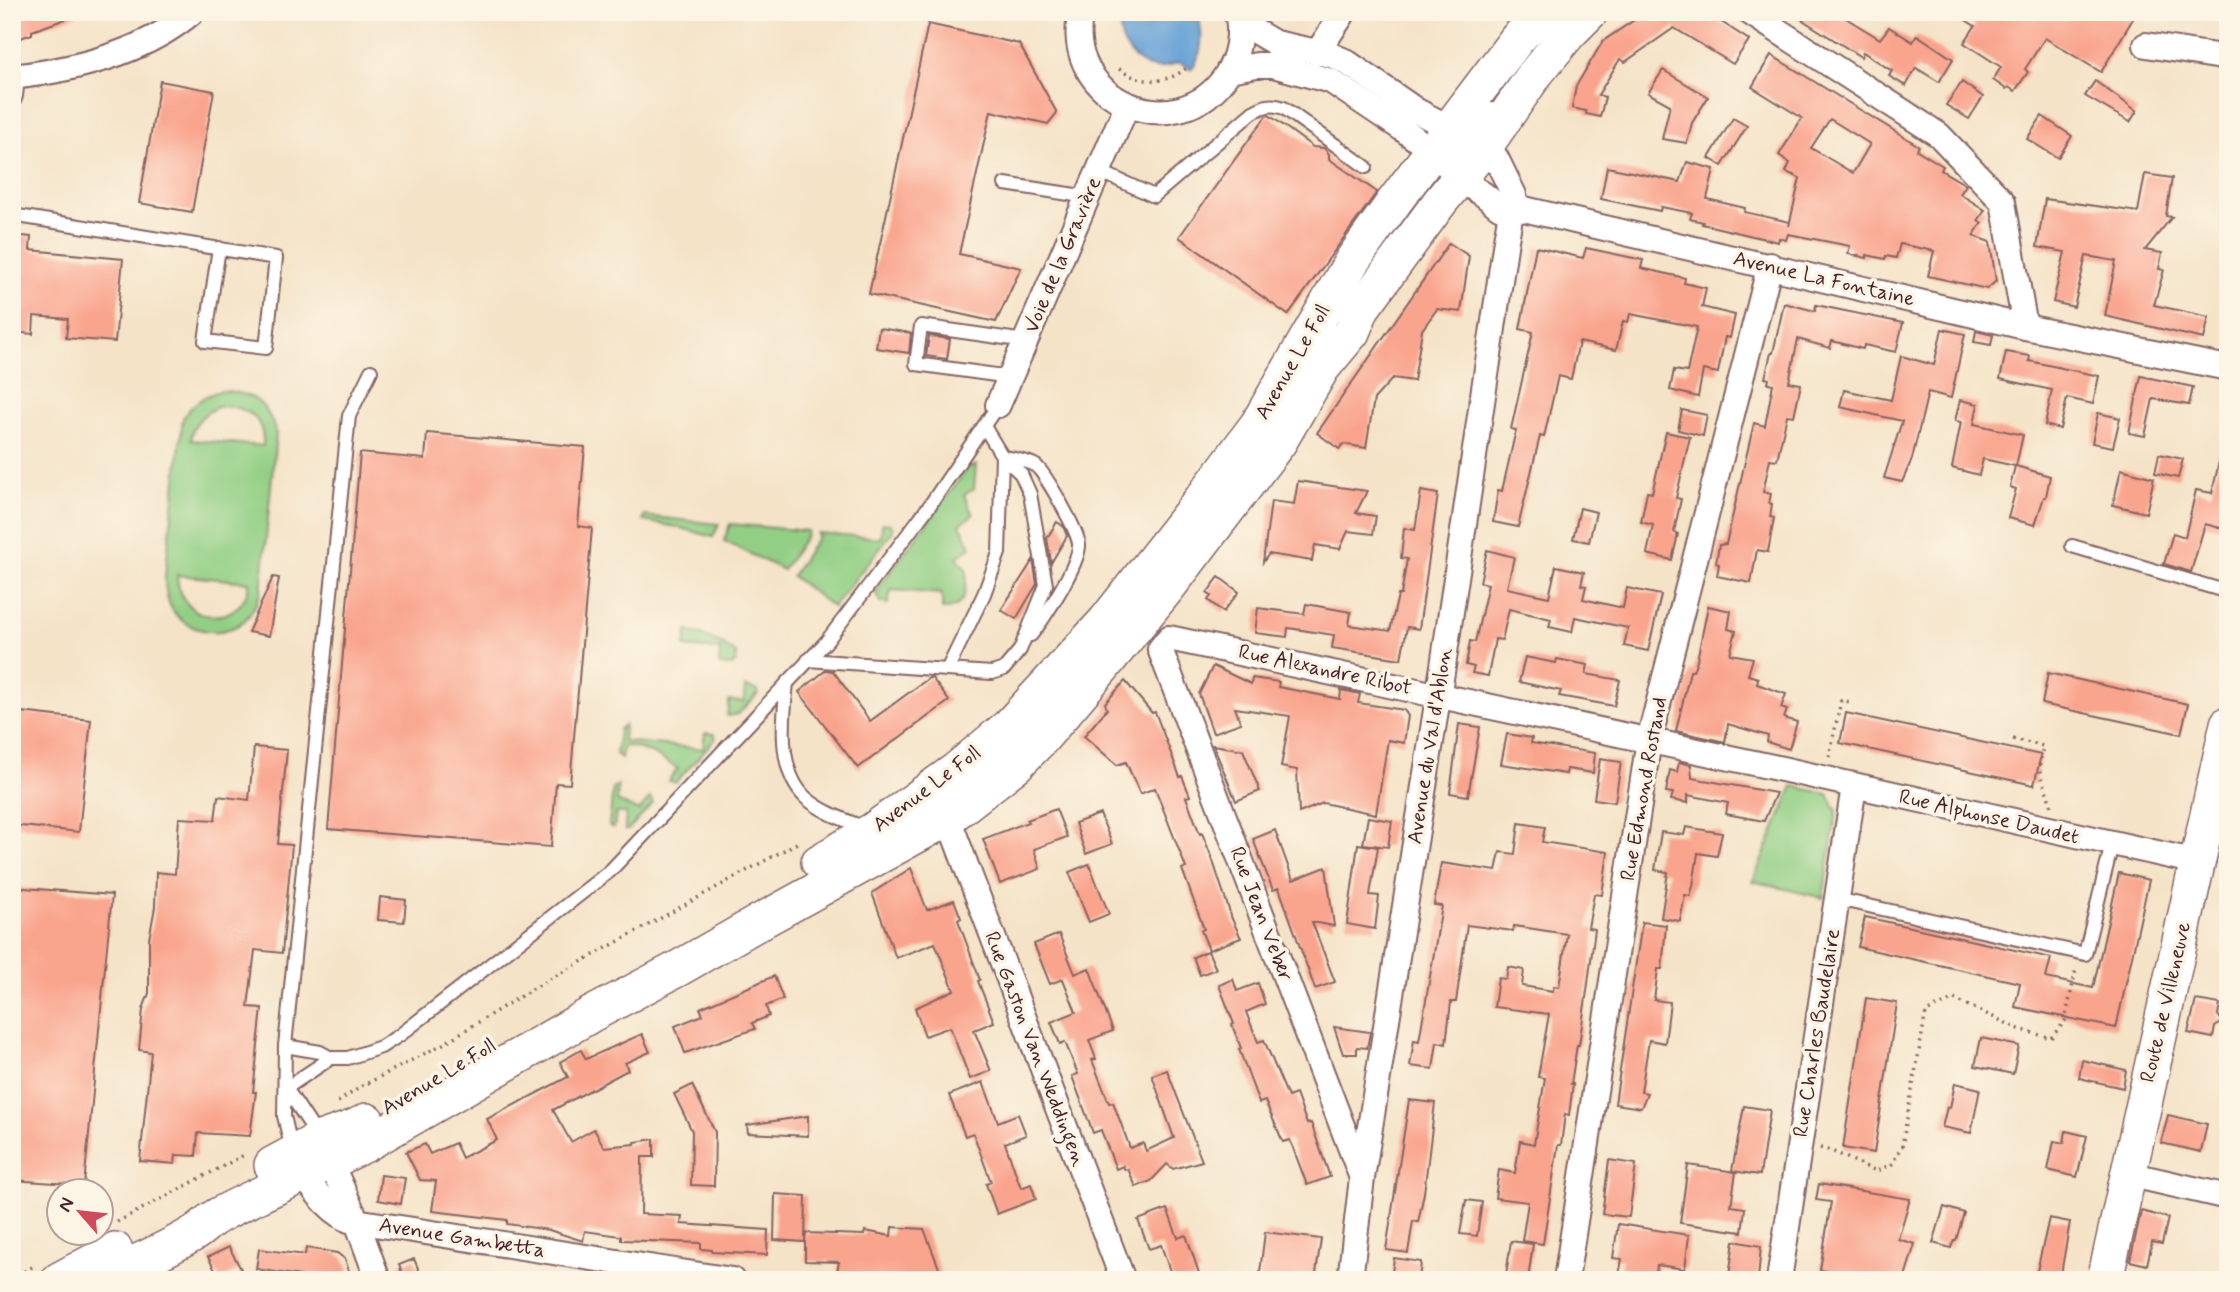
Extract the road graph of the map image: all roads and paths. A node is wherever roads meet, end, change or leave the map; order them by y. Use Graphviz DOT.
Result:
graph roads {
  1 [pos="192,12"];
  2 [pos="1344,12"];
  3 [pos="1544,12"];
  4 [pos="1590,12"];
  5 [pos="1749,12"];
  6 [pos="1076,14"];
  7 [pos="1238,15"];
  8 [pos="2146,45"];
  9 [pos="1317,53"];
  10 [pos="2228,58"];
  11 [pos="1117,67"];
  12 [pos="1188,67"];
  13 [pos="1230,70"];
  14 [pos="15,77"];
  15 [pos="1500,97"];
  16 [pos="1127,105"];
  17 [pos="12,106"];
  18 [pos="1453,154"];
  19 [pos="1366,167"];
  20 [pos="1099,171"];
  21 [pos="1005,184"];
  22 [pos="1088,197"];
  23 [pos="1512,212"];
  24 [pos="12,215"];
  25 [pos="219,248"];
  26 [pos="1770,265"];
  27 [pos="1346,297"];
  28 [pos="2025,327"];
  29 [pos="1026,341"];
  30 [pos="2228,368"];
  31 [pos="371,371"];
  32 [pos="1010,377"];
  33 [pos="998,405"];
  34 [pos="984,426"];
  35 [pos="1267,434"];
  36 [pos="1002,456"];
  37 [pos="1224,491"];
  38 [pos="2072,546"];
  39 [pos="2228,592"];
  40 [pos="1020,649"];
  41 [pos="1160,649"];
  42 [pos="1093,654"];
  43 [pos="808,660"];
  44 [pos="947,670"];
  45 [pos="787,683"];
  46 [pos="1438,694"];
  47 [pos="1851,702"];
  48 [pos="1044,708"];
  49 [pos="2228,724"];
  50 [pos="2013,738"];
  51 [pos="1649,740"];
  52 [pos="1001,750"];
  53 [pos="1782,769"];
  54 [pos="1824,779"];
  55 [pos="1854,786"];
  56 [pos="947,818"];
  57 [pos="883,831"];
  58 [pos="2059,832"];
  59 [pos="803,841"];
  60 [pos="2112,844"];
  61 [pos="2197,862"];
  62 [pos="1837,899"];
  63 [pos="699,941"];
  64 [pos="2079,953"];
  65 [pos="617,986"];
  66 [pos="592,1014"];
  67 [pos="285,1046"];
  68 [pos="331,1058"];
  69 [pos="286,1088"];
  70 [pos="1800,1144"];
  71 [pos="253,1150"];
  72 [pos="311,1150"];
  73 [pos="2128,1174"];
  74 [pos="1362,1178"];
  75 [pos="2228,1197"];
  76 [pos="116,1222"];
  77 [pos="358,1222"];
  78 [pos="111,1277"];
  79 [pos="59,1280"];
  80 [pos="378,1280"];
  81 [pos="732,1280"];
  82 [pos="1123,1280"];
  83 [pos="1350,1280"];
  84 [pos="1566,1280"];
  85 [pos="1779,1280"];
  86 [pos="2105,1280"];
  1 -- 14 [label="street"];
  2 -- 9 [label="street"];
  3 -- 18 [label="main road, Avenue Le Foll"];
  4 -- 18 [label="main road, Avenue Le Foll"];
  5 -- 28 [label="street"];
  6 -- 16 [label="street"];
  7 -- 9 [label="street"];
  7 -- 13 [label="street"];
  8 -- 10 [label="street"];
  9 -- 18 [label="street"];
  11 -- 12 [label="path"];
  13 -- 16 [label="street"];
  13 -- 18 [label="street"];
  14 -- 17 [label="lane"];
  15 -- 18 [label="lane, Avenue Le Foll"];
  16 -- 20 [label="street, Voie de la Gravière"];
  18 -- 23 [label="street"];
  18 -- 23 [label="street"];
  18 -- 56 [label="main road, Avenue Le Foll"];
  18 -- 57 [label="main road, Avenue Le Foll"];
  19 -- 20 [label="lane"];
  20 -- 22 [label="street, Voie de la Gravière"];
  21 -- 22 [label="lane"];
  22 -- 29 [label="street, Voie de la Gravière"];
  23 -- 26 [label="street, Avenue La Fontaine"];
  23 -- 46 [label="street, Avenue du Val d'Ablon"];
  24 -- 25 [label="lane"];
  25 -- 25 [label="lane"];
  26 -- 28 [label="street, Avenue La Fontaine"];
  26 -- 51 [label="street, Rue Edmond Rostand"];
  27 -- 35 [label="lane, Avenue Le Foll"];
  28 -- 30 [label="street, Avenue La Fontaine"];
  29 -- 32 [label="street, Voie de la Gravière"];
  29 -- 32 [label="lane"];
  31 -- 67 [label="lane"];
  32 -- 33 [label="street, Voie de la Gravière"];
  33 -- 34 [label="lane"];
  34 -- 36 [label="lane"];
  34 -- 43 [label="lane"];
  36 -- 40 [label="lane"];
  36 -- 40 [label="lane"];
  36 -- 44 [label="lane"];
  37 -- 42 [label="lane"];
  38 -- 39 [label="lane"];
  40 -- 44 [label="lane"];
  41 -- 46 [label="street, Rue Alexandre Ribot"];
  41 -- 74 [label="street, Rue Jean Veber"];
  43 -- 44 [label="lane"];
  43 -- 45 [label="lane"];
  45 -- 57 [label="lane"];
  45 -- 68 [label="lane"];
  46 -- 51 [label="street, Rue Alexandre Ribot"];
  46 -- 74 [label="street, Avenue du Val d'Ablon"];
  47 -- 54 [label="path"];
  48 -- 52 [label="lane, Avenue Le Foll"];
  49 -- 61 [label="main road, Route de Villeneuve"];
  50 -- 58 [label="path"];
  51 -- 53 [label="street, Rue Alexandre Ribot"];
  51 -- 84 [label="street, Rue Edmond Rostand"];
  53 -- 54 [label="street, Rue Alphonse Daudet"];
  54 -- 55 [label="street, Rue Alphonse Daudet"];
  55 -- 58 [label="street, Rue Alphonse Daudet"];
  55 -- 62 [label="street, Rue Charles Baudelaire"];
  56 -- 66 [label="main road, Avenue Le Foll"];
  56 -- 82 [label="street, Rue Gaston Van Weddingen"];
  57 -- 63 [label="lane, Avenue Le Foll"];
  57 -- 72 [label="main road, Avenue Le Foll"];
  58 -- 60 [label="street, Rue Alphonse Daudet"];
  59 -- 72 [label="path, Avenue Le Foll"];
  60 -- 61 [label="street, Rue Alphonse Daudet"];
  60 -- 64 [label="lane"];
  61 -- 73 [label="main road, Route de Villeneuve"];
  62 -- 64 [label="lane"];
  62 -- 70 [label="street, Rue Charles Baudelaire"];
  64 -- 70 [label="path"];
  65 -- 66 [label="lane, Avenue Le Foll"];
  66 -- 72 [label="main road, Avenue Le Foll"];
  67 -- 68 [label="lane"];
  67 -- 69 [label="lane"];
  68 -- 69 [label="lane"];
  69 -- 72 [label="lane"];
  69 -- 72 [label="lane"];
  70 -- 85 [label="street, Rue Charles Baudelaire"];
  71 -- 76 [label="path"];
  72 -- 77 [label="street"];
  72 -- 78 [label="main road, Avenue Le Foll"];
  72 -- 79 [label="main road, Avenue Le Foll"];
  73 -- 75 [label="street"];
  73 -- 86 [label="main road, Route de Villeneuve"];
  74 -- 83 [label="street, Avenue du Val d'Ablon"];
  77 -- 80 [label="street"];
  77 -- 81 [label="street, Avenue Gambetta"];
}
